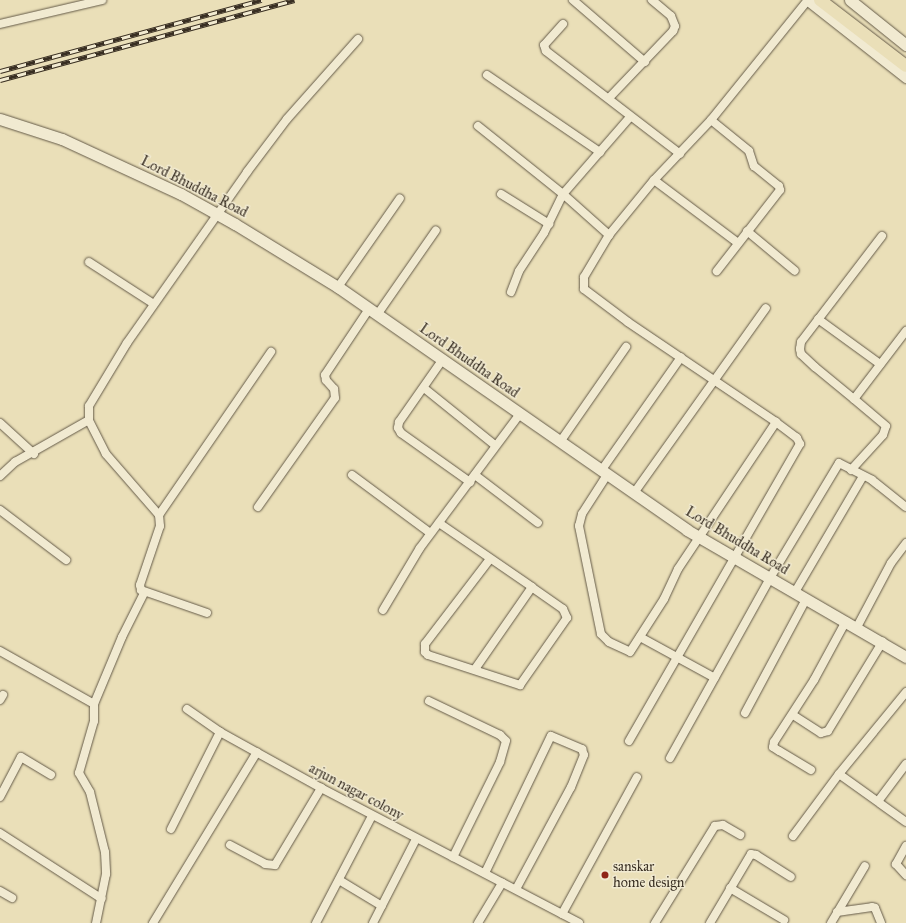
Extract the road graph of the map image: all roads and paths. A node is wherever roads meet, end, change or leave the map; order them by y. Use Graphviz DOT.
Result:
graph roads {
  1 [pos="102,0"];
  2 [pos="573,0"];
  3 [pos="652,0"];
  4 [pos="808,0"];
  5 [pos="820,0"];
  6 [pos="850,0"];
  7 [pos="0,24"];
  8 [pos="563,24"];
  9 [pos="358,40"];
  10 [pos="906,45"];
  11 [pos="645,62"];
  12 [pos="906,66"];
  13 [pos="487,75"];
  14 [pos="906,77"];
  15 [pos="609,98"];
  16 [pos="630,117"];
  17 [pos="0,119"];
  18 [pos="711,120"];
  19 [pos="478,126"];
  20 [pos="600,152"];
  21 [pos="680,154"];
  22 [pos="654,180"];
  23 [pos="501,194"];
  24 [pos="563,194"];
  25 [pos="400,198"];
  26 [pos="217,214"];
  27 [pos="549,224"];
  28 [pos="436,230"];
  29 [pos="747,231"];
  30 [pos="609,235"];
  31 [pos="882,236"];
  32 [pos="738,243"];
  33 [pos="89,262"];
  34 [pos="717,271"];
  35 [pos="795,271"];
  36 [pos="338,287"];
  37 [pos="511,292"];
  38 [pos="154,304"];
  39 [pos="766,308"];
  40 [pos="373,312"];
  41 [pos="818,319"];
  42 [pos="906,331"];
  43 [pos="903,343"];
  44 [pos="626,347"];
  45 [pos="271,352"];
  46 [pos="681,358"];
  47 [pos="443,359"];
  48 [pos="880,364"];
  49 [pos="714,380"];
  50 [pos="424,388"];
  51 [pos="854,399"];
  52 [pos="519,415"];
  53 [pos="89,420"];
  54 [pos="776,422"];
  55 [pos="0,423"];
  56 [pos="560,442"];
  57 [pos="495,445"];
  58 [pos="34,454"];
  59 [pos="852,470"];
  60 [pos="604,473"];
  61 [pos="352,475"];
  62 [pos="0,476"];
  63 [pos="863,476"];
  64 [pos="472,478"];
  65 [pos="634,493"];
  66 [pos="258,507"];
  67 [pos="906,507"];
  68 [pos="0,510"];
  69 [pos="159,515"];
  70 [pos="439,523"];
  71 [pos="538,524"];
  72 [pos="430,533"];
  73 [pos="700,537"];
  74 [pos="906,543"];
  75 [pos="735,558"];
  76 [pos="490,559"];
  77 [pos="66,560"];
  78 [pos="770,578"];
  79 [pos="532,587"];
  80 [pos="795,592"];
  81 [pos="144,593"];
  82 [pos="806,599"];
  83 [pos="383,610"];
  84 [pos="207,613"];
  85 [pos="846,621"];
  86 [pos="857,627"];
  87 [pos="640,637"];
  88 [pos="883,641"];
  89 [pos="0,651"];
  90 [pos="678,656"];
  91 [pos="906,656"];
  92 [pos="475,669"];
  93 [pos="715,678"];
  94 [pos="906,692"];
  95 [pos="429,701"];
  96 [pos="94,704"];
  97 [pos="187,709"];
  98 [pos="745,713"];
  99 [pos="793,715"];
  100 [pos="220,732"];
  101 [pos="629,741"];
  102 [pos="257,752"];
  103 [pos="670,758"];
  104 [pos="906,764"];
  105 [pos="811,770"];
  106 [pos="840,774"];
  107 [pos="51,775"];
  108 [pos="637,777"];
  109 [pos="321,788"];
  110 [pos="0,797"];
  111 [pos="879,800"];
  112 [pos="372,816"];
  113 [pos="906,822"];
  114 [pos="171,829"];
  115 [pos="0,833"];
  116 [pos="740,835"];
  117 [pos="793,836"];
  118 [pos="416,838"];
  119 [pos="230,845"];
  120 [pos="906,846"];
  121 [pos="453,857"];
  122 [pos="865,866"];
  123 [pos="485,873"];
  124 [pos="906,875"];
  125 [pos="791,877"];
  126 [pos="339,880"];
  127 [pos="502,883"];
  128 [pos="730,888"];
  129 [pos="516,889"];
  130 [pos="0,891"];
  131 [pos="12,898"];
  132 [pos="102,899"];
  133 [pos="382,906"];
  134 [pos="837,912"];
  135 [pos="562,914"];
  136 [pos="784,920"];
  137 [pos="97,923"];
  138 [pos="153,923"];
  139 [pos="316,923"];
  140 [pos="372,923"];
  141 [pos="478,923"];
  142 [pos="579,923"];
  143 [pos="655,923"];
  144 [pos="710,923"];
  145 [pos="831,923"];
  146 [pos="881,923"];
  1 -- 7 [label="street"];
  2 -- 11 [label="street"];
  3 -- 11 [label="street"];
  4 -- 14 [label="street"];
  4 -- 18 [label="street"];
  5 -- 12 [label="main road"];
  6 -- 10 [label="street"];
  8 -- 15 [label="street"];
  9 -- 26 [label="street"];
  11 -- 15 [label="street"];
  13 -- 20 [label="street"];
  15 -- 16 [label="street"];
  16 -- 20 [label="street"];
  16 -- 21 [label="street"];
  17 -- 26 [label="street, Lord Bhuddha Road"];
  18 -- 21 [label="street"];
  18 -- 29 [label="street"];
  19 -- 24 [label="street"];
  20 -- 24 [label="street"];
  21 -- 22 [label="street"];
  22 -- 30 [label="street"];
  22 -- 32 [label="street"];
  23 -- 27 [label="street"];
  24 -- 27 [label="street"];
  24 -- 30 [label="street"];
  25 -- 36 [label="street"];
  26 -- 36 [label="street, Lord Bhuddha Road"];
  26 -- 38 [label="street"];
  27 -- 37 [label="street"];
  28 -- 40 [label="street"];
  29 -- 32 [label="street"];
  29 -- 35 [label="street"];
  30 -- 46 [label="street"];
  31 -- 41 [label="street"];
  32 -- 34 [label="street"];
  33 -- 38 [label="street"];
  36 -- 40 [label="street, Lord Bhuddha Road"];
  38 -- 53 [label="street"];
  39 -- 49 [label="street"];
  40 -- 47 [label="street, Lord Bhuddha Road"];
  40 -- 66 [label="street"];
  41 -- 48 [label="street"];
  41 -- 51 [label="street"];
  42 -- 43 [label="street"];
  43 -- 48 [label="street"];
  44 -- 56 [label="street"];
  45 -- 69 [label="street"];
  46 -- 49 [label="street"];
  46 -- 60 [label="street"];
  47 -- 50 [label="street"];
  47 -- 52 [label="street, Lord Bhuddha Road"];
  48 -- 51 [label="street"];
  49 -- 54 [label="street"];
  49 -- 65 [label="street"];
  50 -- 57 [label="street"];
  50 -- 64 [label="street"];
  51 -- 59 [label="street"];
  52 -- 56 [label="street, Lord Bhuddha Road"];
  52 -- 57 [label="street"];
  53 -- 58 [label="street"];
  53 -- 69 [label="street"];
  54 -- 73 [label="street"];
  54 -- 75 [label="street"];
  55 -- 58 [label="street"];
  56 -- 60 [label="street, Lord Bhuddha Road"];
  57 -- 64 [label="street"];
  58 -- 62 [label="street"];
  59 -- 63 [label="street"];
  59 -- 78 [label="street"];
  60 -- 65 [label="street, Lord Bhuddha Road"];
  60 -- 87 [label="street"];
  61 -- 72 [label="street"];
  63 -- 67 [label="street"];
  63 -- 80 [label="street"];
  64 -- 70 [label="street"];
  64 -- 71 [label="street"];
  65 -- 73 [label="street, Lord Bhuddha Road"];
  68 -- 77 [label="street"];
  69 -- 81 [label="street"];
  70 -- 72 [label="street"];
  70 -- 76 [label="street"];
  72 -- 83 [label="street"];
  73 -- 75 [label="street, Lord Bhuddha Road"];
  73 -- 87 [label="street"];
  74 -- 86 [label="street"];
  75 -- 78 [label="street, Lord Bhuddha Road"];
  75 -- 90 [label="street"];
  76 -- 79 [label="street"];
  76 -- 92 [label="street"];
  78 -- 80 [label="street, Lord Bhuddha Road"];
  78 -- 93 [label="street"];
  79 -- 92 [label="street"];
  79 -- 92 [label="street"];
  80 -- 82 [label="street, Lord Bhuddha Road"];
  81 -- 84 [label="street"];
  81 -- 96 [label="street"];
  82 -- 85 [label="street, Lord Bhuddha Road"];
  82 -- 98 [label="street"];
  85 -- 86 [label="street, Lord Bhuddha Road"];
  85 -- 99 [label="street"];
  86 -- 88 [label="street, Lord Bhuddha Road"];
  87 -- 90 [label="street"];
  88 -- 91 [label="street, Lord Bhuddha Road"];
  88 -- 99 [label="street"];
  89 -- 96 [label="street"];
  90 -- 93 [label="street"];
  90 -- 101 [label="street"];
  93 -- 103 [label="street"];
  94 -- 106 [label="street"];
  95 -- 121 [label="street"];
  96 -- 132 [label="street"];
  97 -- 100 [label="street, arjun nagar colony"];
  99 -- 105 [label="street"];
  100 -- 102 [label="street, arjun nagar colony"];
  100 -- 114 [label="street"];
  102 -- 109 [label="street, arjun nagar colony"];
  102 -- 138 [label="street"];
  104 -- 111 [label="street"];
  106 -- 111 [label="street"];
  106 -- 117 [label="street"];
  107 -- 110 [label="street"];
  108 -- 135 [label="street"];
  109 -- 112 [label="street, arjun nagar colony"];
  109 -- 119 [label="street"];
  111 -- 113 [label="street"];
  112 -- 118 [label="street, arjun nagar colony"];
  112 -- 126 [label="street"];
  115 -- 132 [label="street"];
  116 -- 143 [label="street"];
  118 -- 121 [label="street, arjun nagar colony"];
  118 -- 133 [label="street"];
  120 -- 124 [label="street"];
  121 -- 123 [label="street, arjun nagar colony"];
  122 -- 134 [label="street"];
  123 -- 127 [label="street, arjun nagar colony"];
  123 -- 129 [label="street"];
  125 -- 128 [label="street"];
  126 -- 133 [label="street"];
  126 -- 139 [label="street"];
  127 -- 129 [label="street, arjun nagar colony"];
  127 -- 141 [label="street"];
  128 -- 136 [label="street"];
  128 -- 144 [label="street"];
  129 -- 135 [label="street, arjun nagar colony"];
  130 -- 131 [label="street"];
  132 -- 137 [label="street"];
  133 -- 140 [label="street"];
  134 -- 145 [label="street"];
  134 -- 146 [label="street"];
  135 -- 142 [label="street, arjun nagar colony"];
}
